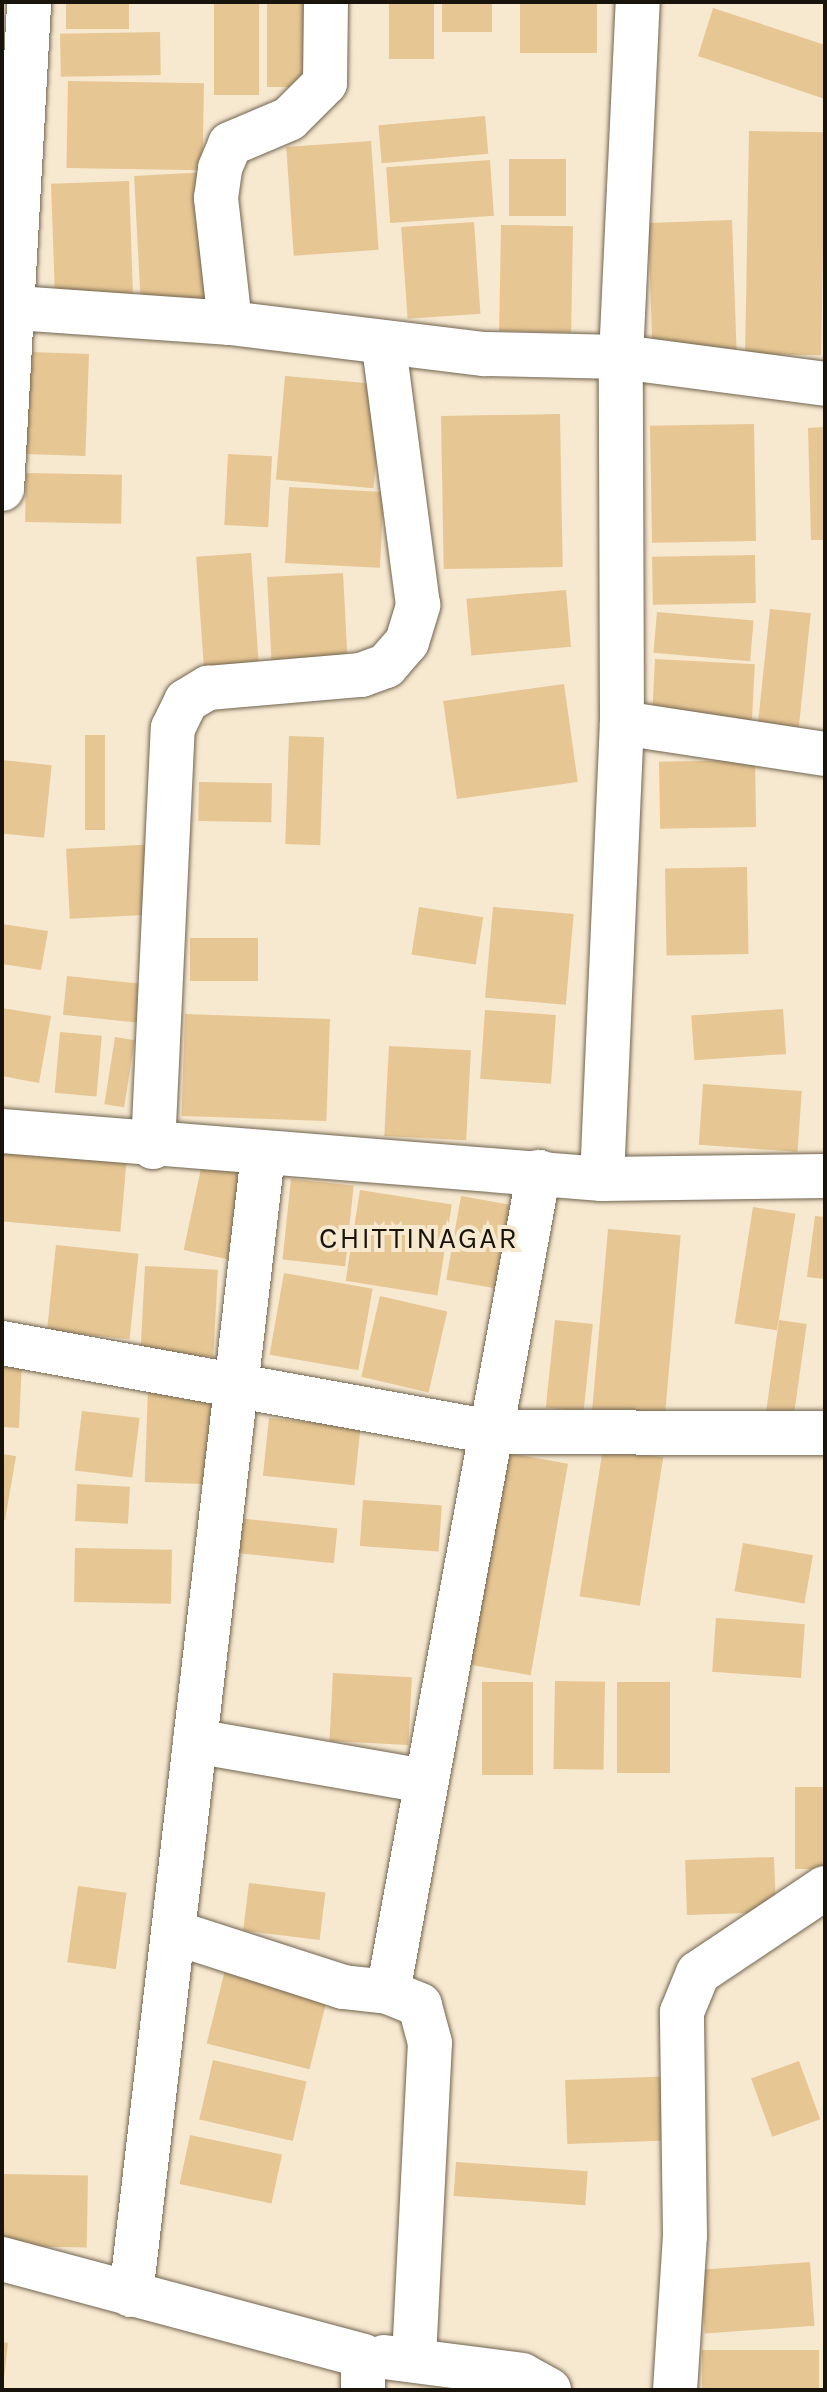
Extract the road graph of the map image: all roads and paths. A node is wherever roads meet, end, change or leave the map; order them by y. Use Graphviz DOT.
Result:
graph roads {
  1 [pos="29,2"];
  2 [pos="326,2"];
  3 [pos="638,2"];
  4 [pos="8,307"];
  5 [pos="230,323"];
  6 [pos="384,345"];
  7 [pos="621,357"];
  8 [pos="825,384"];
  9 [pos="2,489"];
  10 [pos="622,723"];
  11 [pos="825,754"];
  12 [pos="2,1131"];
  13 [pos="153,1147"];
  14 [pos="263,1154"];
  15 [pos="539,1172"];
  16 [pos="825,1176"];
  17 [pos="602,1179"];
  18 [pos="2,1343"];
  19 [pos="236,1385"];
  20 [pos="492,1432"];
  21 [pos="825,1433"];
  22 [pos="195,1741"];
  23 [pos="424,1781"];
  24 [pos="825,1888"];
  25 [pos="173,1932"];
  26 [pos="388,1992"];
  27 [pos="2,2259"];
  28 [pos="131,2295"];
  29 [pos="414,2358"];
  30 [pos="363,2373"];
  31 [pos="549,2390"];
  32 [pos="675,2390"];
  1 -- 4 [label="street"];
  2 -- 5 [label="street"];
  3 -- 7 [label="street"];
  4 -- 5 [label="street"];
  4 -- 9 [label="street"];
  5 -- 6 [label="street"];
  6 -- 7 [label="street"];
  6 -- 13 [label="street"];
  7 -- 8 [label="street"];
  7 -- 10 [label="street"];
  10 -- 11 [label="street"];
  10 -- 17 [label="street"];
  12 -- 13 [label="street"];
  13 -- 14 [label="street"];
  14 -- 15 [label="street"];
  14 -- 19 [label="street"];
  15 -- 17 [label="street"];
  15 -- 20 [label="street"];
  16 -- 17 [label="street"];
  18 -- 19 [label="street"];
  19 -- 20 [label="street"];
  19 -- 22 [label="street"];
  20 -- 21 [label="street"];
  20 -- 23 [label="street"];
  22 -- 23 [label="street"];
  22 -- 25 [label="street"];
  23 -- 26 [label="street"];
  24 -- 32 [label="street"];
  25 -- 26 [label="street"];
  25 -- 28 [label="street"];
  26 -- 29 [label="street"];
  27 -- 28 [label="street"];
  28 -- 30 [label="street"];
  29 -- 30 [label="street"];
  29 -- 31 [label="street"];
}
